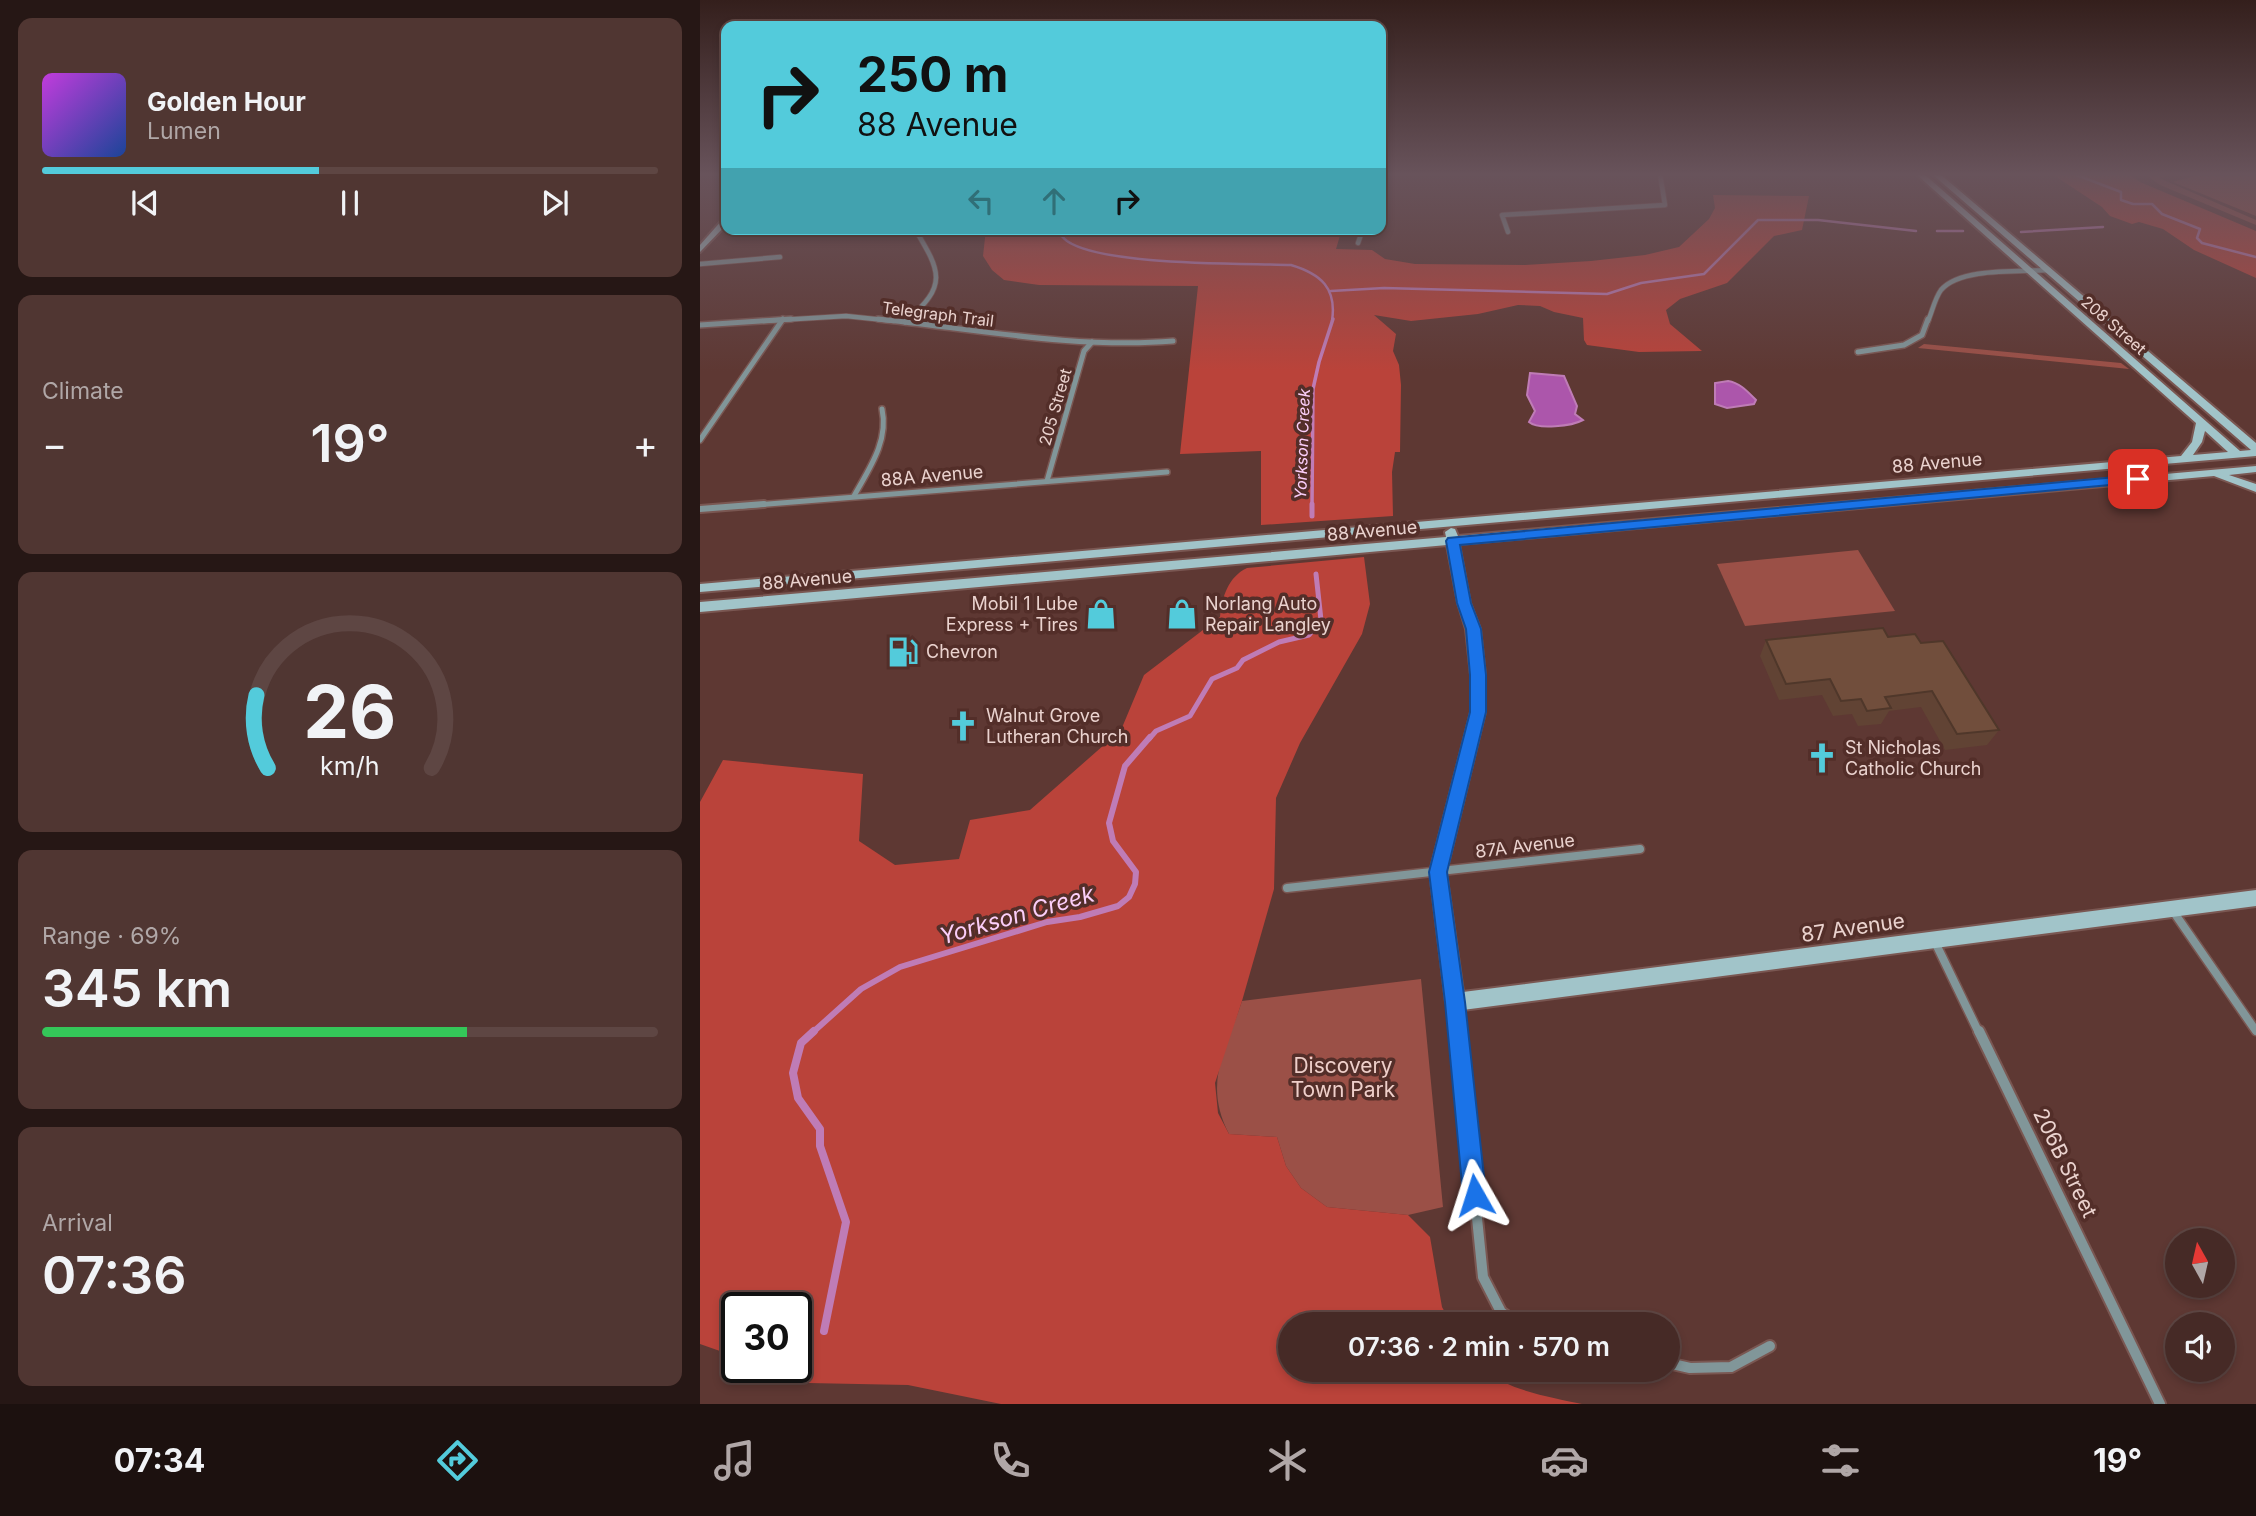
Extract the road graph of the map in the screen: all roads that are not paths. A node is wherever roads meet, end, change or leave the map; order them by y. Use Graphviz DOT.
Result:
graph roads {
  1 [pos="921,240"];
  2 [pos="1359,240"];
  3 [pos="1994,240"];
  4 [pos="2013,240"];
  5 [pos="1358,243"];
  6 [pos="780,257"];
  7 [pos="700,264"];
  8 [pos="2049,270"];
  9 [pos="2030,271"];
  10 [pos="783,319"];
  11 [pos="905,322"];
  12 [pos="700,325"];
  13 [pos="1173,341"];
  14 [pos="1092,342"];
  15 [pos="1858,352"];
  16 [pos="882,410"];
  17 [pos="2201,423"];
  18 [pos="2229,425"];
  19 [pos="2256,435"];
  20 [pos="700,440"];
  21 [pos="2256,451"];
  22 [pos="2237,454"];
  23 [pos="2185,458"];
  24 [pos="2255,470"];
  25 [pos="1167,472"];
  26 [pos="2211,472"];
  27 [pos="1047,481"];
  28 [pos="2256,488"];
  29 [pos="854,496"];
  30 [pos="1689,501"];
  31 [pos="700,509"];
  32 [pos="1449,523"];
  33 [pos="1561,532"];
  34 [pos="1452,541"];
  35 [pos="1084,555"];
  36 [pos="1080,574"];
  37 [pos="700,588"];
  38 [pos="700,607"];
  39 [pos="1640,849"];
  40 [pos="1438,872"];
  41 [pos="1287,888"];
  42 [pos="2256,898"];
  43 [pos="2171,909"];
  44 [pos="1934,940"];
  45 [pos="1455,1002"];
  46 [pos="2256,1031"];
  47 [pos="1501,1312"];
  48 [pos="1770,1346"];
  49 [pos="1680,1366"];
  50 [pos="2160,1404"];
  1 -- 11 [label="street"];
  2 -- 5 [label="street"];
  3 -- 9 [label="main road, 208 Street"];
  4 -- 8 [label="main road, 208 Street"];
  6 -- 7 [label="street"];
  8 -- 9 [label="street"];
  8 -- 18 [label="main road, 208 Street"];
  9 -- 15 [label="street"];
  9 -- 17 [label="main road, 208 Street"];
  10 -- 11 [label="street, Telegraph Trail"];
  10 -- 12 [label="street, Telegraph Trail"];
  10 -- 20 [label="street"];
  11 -- 14 [label="street, Telegraph Trail"];
  13 -- 14 [label="street, Telegraph Trail"];
  14 -- 27 [label="street, 205 Street"];
  16 -- 29 [label="street"];
  17 -- 22 [label="main road, 208 Street"];
  17 -- 23 [label="main road"];
  18 -- 19 [label="main road"];
  18 -- 21 [label="main road, 208 Street"];
  21 -- 22 [label="main road, 88 Avenue"];
  22 -- 23 [label="main road, 88 Avenue"];
  22 -- 24 [label="main road, 208 Street"];
  23 -- 30 [label="main road, 88 Avenue"];
  24 -- 26 [label="main road, 88 Avenue"];
  25 -- 27 [label="street, 88A Avenue"];
  26 -- 28 [label="main road"];
  26 -- 33 [label="main road, 88 Avenue"];
  27 -- 29 [label="street, 88A Avenue"];
  29 -- 31 [label="street, 88A Avenue"];
  30 -- 32 [label="main road, 88 Avenue"];
  30 -- 33 [label="main road"];
  32 -- 34 [label="main road"];
  32 -- 35 [label="main road, 88 Avenue"];
  33 -- 34 [label="main road, 88 Avenue"];
  34 -- 36 [label="main road, 88 Avenue"];
  34 -- 40 [label="main road"];
  35 -- 36 [label="main road"];
  35 -- 37 [label="main road, 88 Avenue"];
  36 -- 38 [label="main road, 88 Avenue"];
  39 -- 40 [label="street, 87A Avenue"];
  40 -- 41 [label="street, 87A Avenue"];
  40 -- 45 [label="main road"];
  42 -- 43 [label="main road, 87 Avenue"];
  43 -- 44 [label="main road, 87 Avenue"];
  43 -- 46 [label="street"];
  44 -- 45 [label="main road, 87 Avenue"];
  44 -- 50 [label="street, 206B Street"];
  45 -- 47 [label="street"];
  48 -- 49 [label="street"];
}
